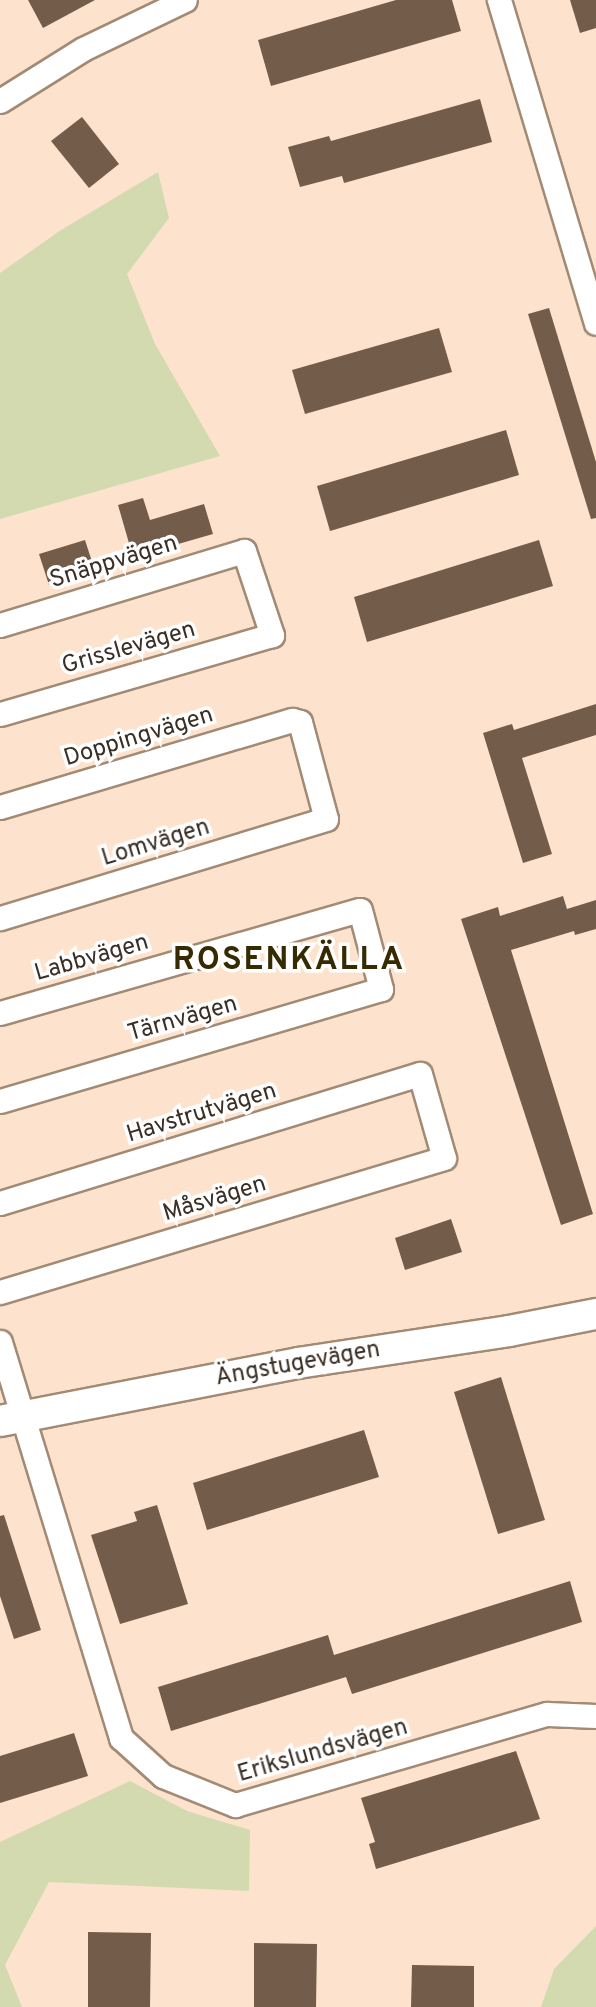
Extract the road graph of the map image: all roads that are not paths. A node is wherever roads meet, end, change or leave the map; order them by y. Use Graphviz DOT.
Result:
graph roads {
  1 [pos="185,0"];
  2 [pos="499,0"];
  3 [pos="0,101"];
  4 [pos="596,323"];
  5 [pos="0,625"];
  6 [pos="272,635"];
  7 [pos="0,713"];
  8 [pos="0,807"];
  9 [pos="327,820"];
  10 [pos="360,910"];
  11 [pos="0,918"];
  12 [pos="0,1013"];
  13 [pos="420,1074"];
  14 [pos="0,1101"];
  15 [pos="0,1203"];
  16 [pos="0,1292"];
  17 [pos="596,1314"];
  18 [pos="0,1342"];
  19 [pos="11,1419"];
  20 [pos="596,1716"];
  1 -- 3 [label="street"];
  2 -- 4 [label="street"];
  5 -- 6 [label="street, Snäppvägen"];
  6 -- 7 [label="street, Grisslevägen"];
  8 -- 9 [label="street, Doppingvägen"];
  9 -- 11 [label="street, Lomvägen"];
  10 -- 12 [label="street, Labbvägen"];
  10 -- 14 [label="street, Tärnvägen"];
  13 -- 15 [label="street, Havstrutvägen"];
  13 -- 16 [label="street, Måsvägen"];
  17 -- 19 [label="street, Ängstugevägen"];
  18 -- 19 [label="street, Erikslundsvägen"];
  19 -- 20 [label="street, Erikslundsvägen"];
}
